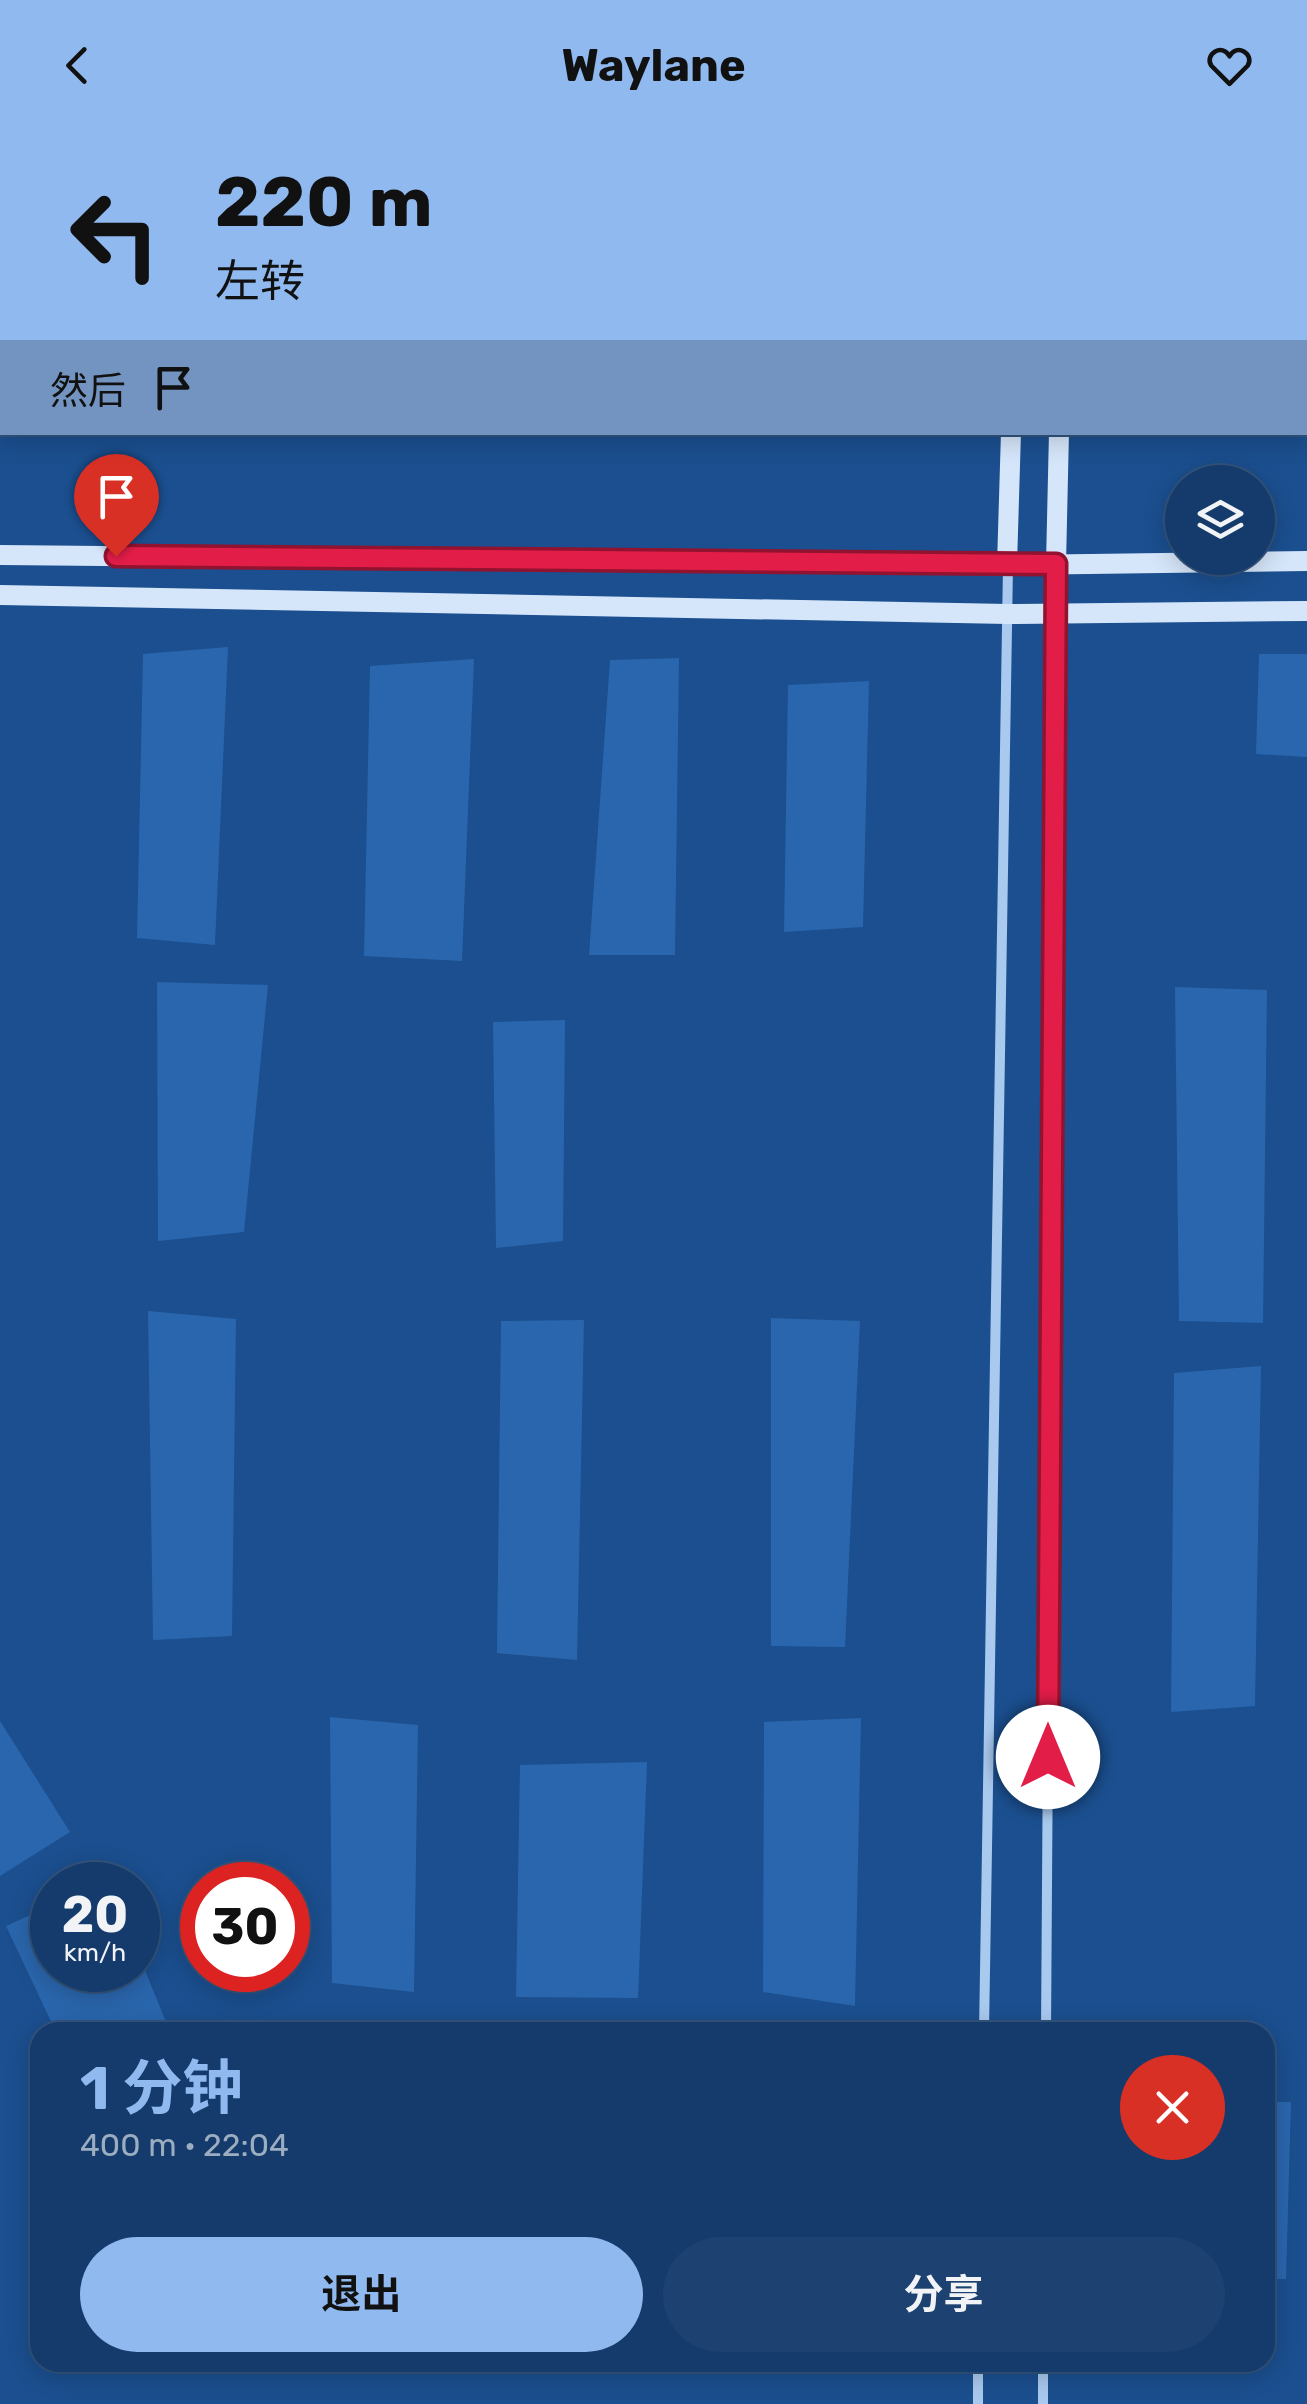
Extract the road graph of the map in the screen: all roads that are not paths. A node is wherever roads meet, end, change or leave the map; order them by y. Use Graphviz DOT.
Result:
graph roads {
  1 [pos="1011,435"];
  2 [pos="1058,435"];
  3 [pos="0,555"];
  4 [pos="1307,562"];
  5 [pos="1056,564"];
  6 [pos="1008,565"];
  7 [pos="0,595"];
  8 [pos="1307,611"];
  9 [pos="1008,614"];
  10 [pos="1056,614"];
  11 [pos="984,2022"];
  12 [pos="1046,2022"];
  13 [pos="978,2372"];
  14 [pos="1043,2372"];
  15 [pos="978,2404"];
  16 [pos="1043,2404"];
  1 -- 6 [label="street"];
  2 -- 5 [label="street"];
  3 -- 6 [label="street"];
  4 -- 5 [label="street"];
  5 -- 6 [label="street"];
  5 -- 10 [label="street"];
  6 -- 9 [label="street"];
  7 -- 9 [label="street"];
  8 -- 10 [label="street"];
  9 -- 10 [label="street"];
  9 -- 11 [label="street"];
  10 -- 12 [label="street"];
  13 -- 15 [label="street"];
  14 -- 16 [label="street"];
}
